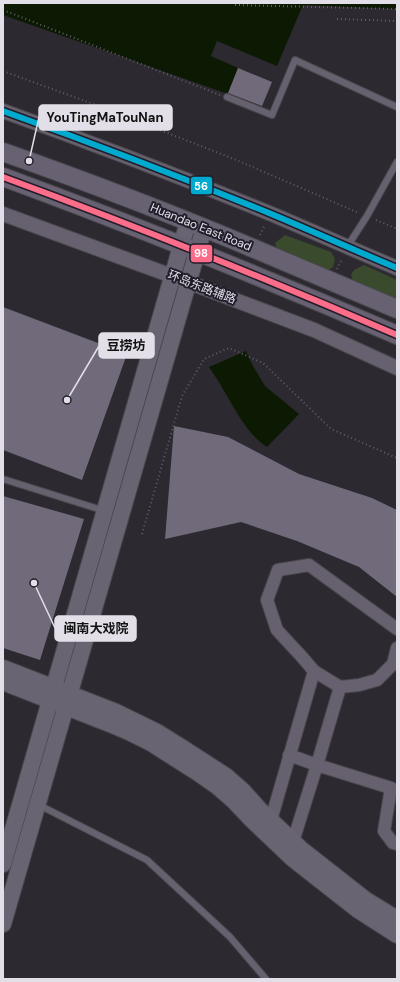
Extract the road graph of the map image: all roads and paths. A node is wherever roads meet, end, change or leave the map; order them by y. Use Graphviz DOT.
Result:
graph roads {
  1 [pos="292,3"];
  2 [pos="235,5"];
  3 [pos="292,7"];
  4 [pos="397,9"];
  5 [pos="3,10"];
  6 [pos="337,19"];
  7 [pos="397,21"];
  8 [pos="3,71"];
  9 [pos="227,97"];
  10 [pos="397,106"];
  11 [pos="3,111"];
  12 [pos="3,152"];
  13 [pos="397,162"];
  14 [pos="3,177"];
  15 [pos="3,214"];
  16 [pos="367,216"];
  17 [pos="196,225"];
  18 [pos="397,229"];
  19 [pos="347,247"];
  20 [pos="189,249"];
  21 [pos="397,268"];
  22 [pos="172,276"];
  23 [pos="188,282"];
  24 [pos="397,309"];
  25 [pos="397,335"];
  26 [pos="397,368"];
  27 [pos="397,458"];
  28 [pos="3,479"];
  29 [pos="105,511"];
  30 [pos="142,534"];
  31 [pos="397,629"];
  32 [pos="397,648"];
  33 [pos="3,668"];
  34 [pos="314,671"];
  35 [pos="3,682"];
  36 [pos="340,687"];
  37 [pos="52,694"];
  38 [pos="67,700"];
  39 [pos="289,755"];
  40 [pos="317,765"];
  41 [pos="37,804"];
  42 [pos="269,827"];
  43 [pos="397,844"];
  44 [pos="291,848"];
  45 [pos="3,864"];
  46 [pos="397,919"];
  47 [pos="3,924"];
  48 [pos="397,934"];
  49 [pos="266,979"];
  1 -- 3 [label="path"];
  2 -- 3 [label="path"];
  3 -- 4 [label="path"];
  5 -- 9 [label="path"];
  6 -- 7 [label="path"];
  8 -- 16 [label="path"];
  9 -- 10 [label="lane"];
  11 -- 19 [label="street"];
  12 -- 17 [label="main road, Huandao East Road"];
  13 -- 16 [label="lane"];
  14 -- 20 [label="main road, Huandao East Road"];
  15 -- 22 [label="street, 环岛东路辅路"];
  16 -- 18 [label="path"];
  16 -- 19 [label="lane"];
  17 -- 20 [label="main road"];
  17 -- 24 [label="main road, Huandao East Road"];
  19 -- 21 [label="street"];
  20 -- 22 [label="main road"];
  20 -- 23 [label="main road"];
  20 -- 25 [label="main road, Huandao East Road"];
  22 -- 23 [label="street, 环岛东路辅路"];
  22 -- 29 [label="main road"];
  23 -- 26 [label="street, 环岛东路辅路"];
  23 -- 38 [label="main road"];
  27 -- 30 [label="path"];
  28 -- 29 [label="lane"];
  29 -- 37 [label="main road"];
  31 -- 34 [label="street"];
  32 -- 36 [label="street"];
  33 -- 37 [label="main road"];
  34 -- 36 [label="street"];
  34 -- 39 [label="street"];
  35 -- 37 [label="main road"];
  36 -- 40 [label="street"];
  37 -- 38 [label="main road"];
  37 -- 45 [label="main road"];
  38 -- 41 [label="main road"];
  38 -- 42 [label="main road"];
  39 -- 40 [label="street"];
  39 -- 42 [label="street"];
  40 -- 43 [label="street"];
  40 -- 44 [label="street"];
  41 -- 47 [label="main road"];
  41 -- 49 [label="lane"];
  42 -- 44 [label="main road"];
  44 -- 46 [label="main road"];
  44 -- 48 [label="main road"];
}
